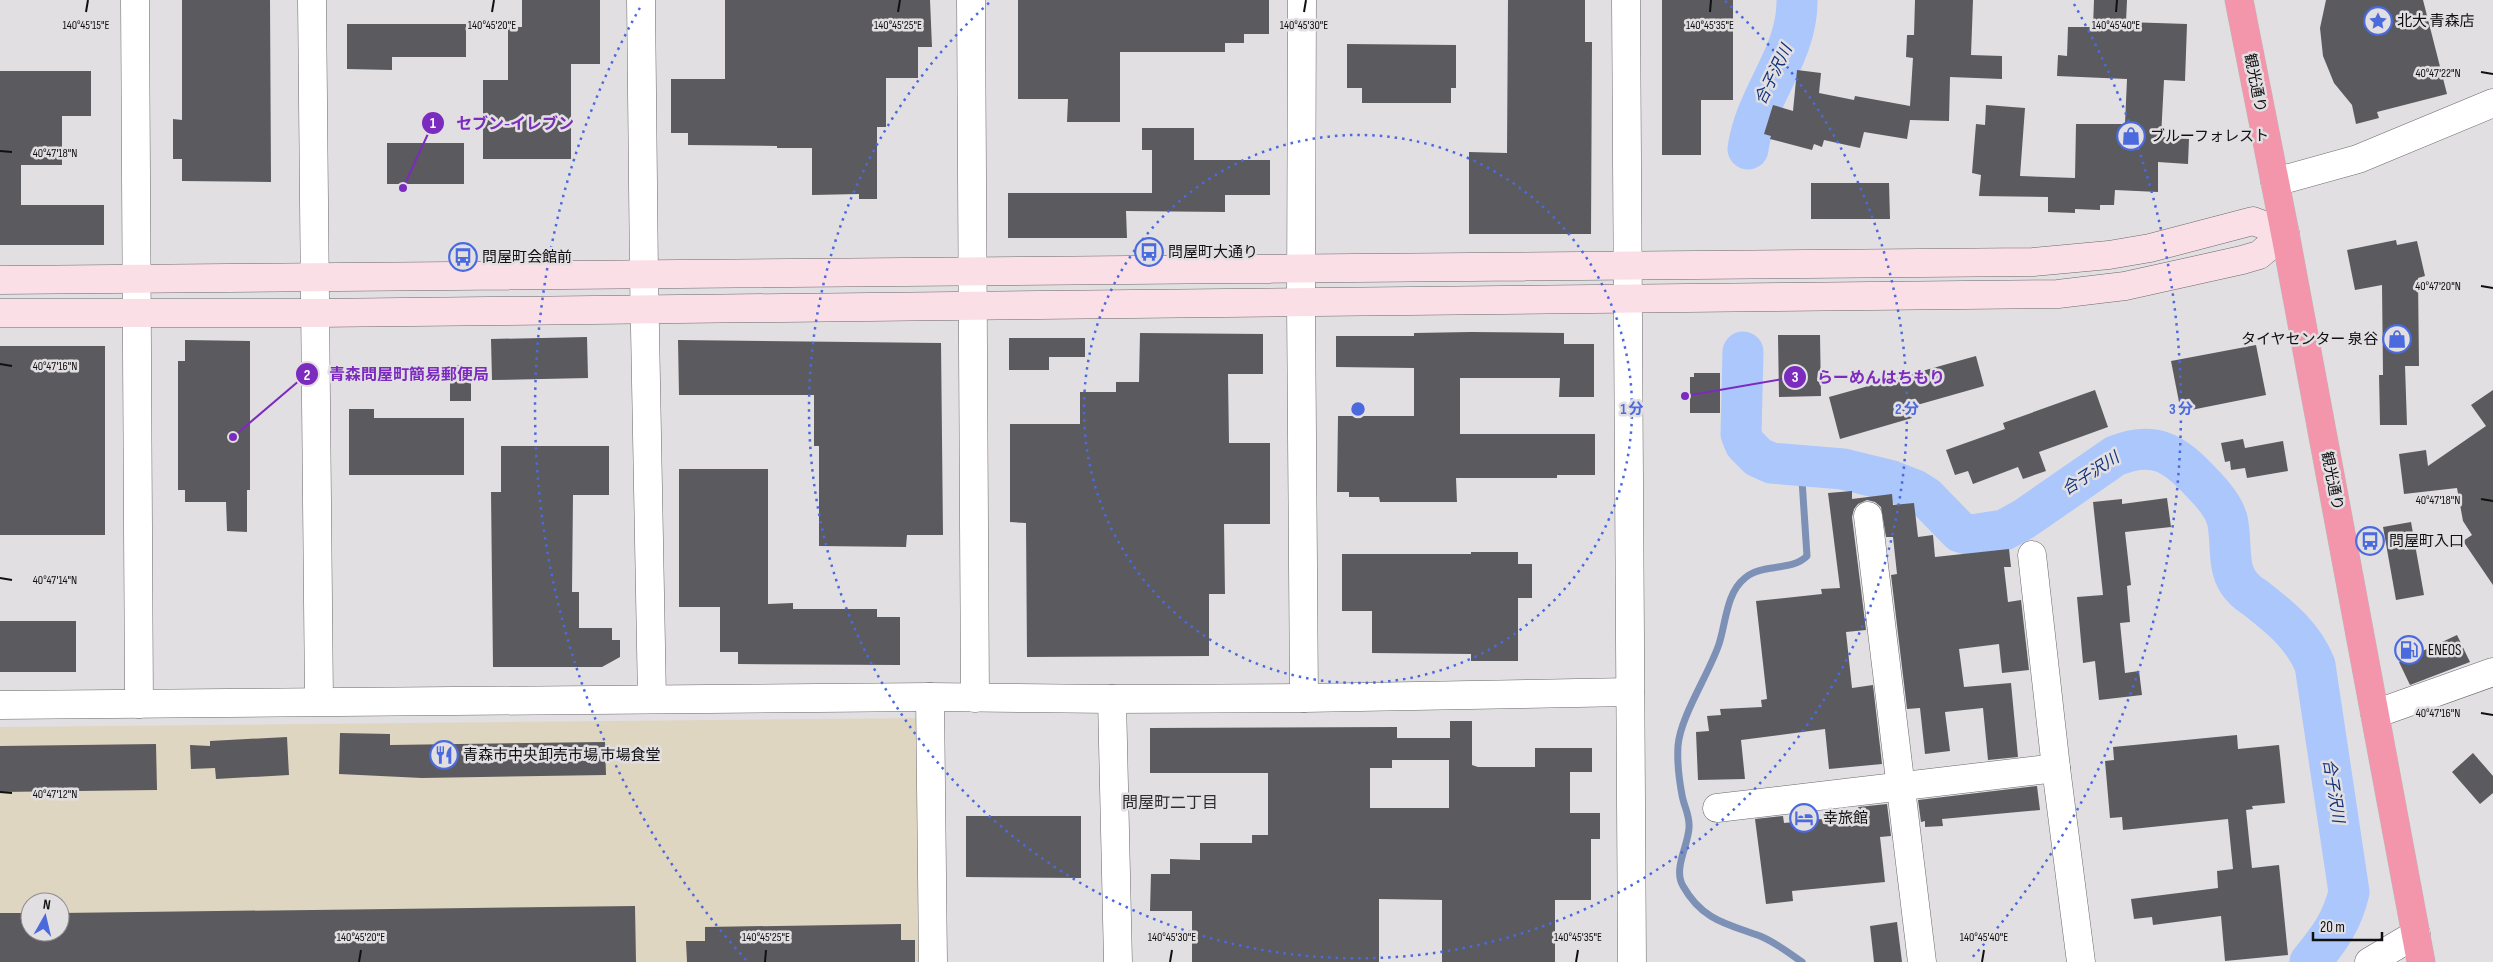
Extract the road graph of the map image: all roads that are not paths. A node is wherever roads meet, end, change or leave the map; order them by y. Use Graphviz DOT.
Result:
graph roads {
  1 [pos="135,0"];
  2 [pos="312,0"];
  3 [pos="641,0"];
  4 [pos="971,0"];
  5 [pos="1302,0"];
  6 [pos="1626,0"];
  7 [pos="2239,0"];
  8 [pos="2493,102"];
  9 [pos="2275,182"];
  10 [pos="2285,232"];
  11 [pos="1629,267"];
  12 [pos="1301,269"];
  13 [pos="973,273"];
  14 [pos="644,276"];
  15 [pos="138,278"];
  16 [pos="314,278"];
  17 [pos="0,280"];
  18 [pos="1629,300"];
  19 [pos="1301,303"];
  20 [pos="973,306"];
  21 [pos="644,310"];
  22 [pos="138,312"];
  23 [pos="0,313"];
  24 [pos="315,313"];
  25 [pos="1868,516"];
  26 [pos="2032,555"];
  27 [pos="2493,672"];
  28 [pos="1630,692"];
  29 [pos="930,697"];
  30 [pos="975,698"];
  31 [pos="1304,698"];
  32 [pos="652,699"];
  33 [pos="1112,699"];
  34 [pos="319,700"];
  35 [pos="139,704"];
  36 [pos="0,705"];
  37 [pos="2375,714"];
  38 [pos="2056,768"];
  39 [pos="1902,785"];
  40 [pos="1716,808"];
  41 [pos="2416,934"];
  42 [pos="932,962"];
  43 [pos="1118,962"];
  44 [pos="1632,962"];
  45 [pos="1922,962"];
  46 [pos="2081,962"];
  47 [pos="2369,962"];
  48 [pos="2422,962"];
  1 -- 15 [label="street"];
  2 -- 16 [label="street"];
  3 -- 14 [label="street"];
  4 -- 13 [label="street"];
  5 -- 12 [label="street"];
  6 -- 11 [label="street"];
  7 -- 9 [label="highway, 観光通り"];
  8 -- 9 [label="street"];
  9 -- 10 [label="highway, 観光通り"];
  10 -- 11 [label="street"];
  10 -- 18 [label="street"];
  10 -- 37 [label="highway, 観光通り"];
  11 -- 12 [label="street"];
  11 -- 18 [label="street"];
  12 -- 13 [label="street"];
  12 -- 19 [label="street"];
  13 -- 14 [label="street"];
  13 -- 20 [label="street"];
  14 -- 16 [label="street"];
  14 -- 21 [label="street"];
  15 -- 16 [label="street"];
  15 -- 17 [label="street"];
  15 -- 22 [label="street"];
  16 -- 24 [label="street"];
  18 -- 19 [label="street"];
  18 -- 28 [label="street"];
  19 -- 20 [label="street"];
  19 -- 31 [label="street"];
  20 -- 21 [label="street"];
  20 -- 30 [label="street"];
  21 -- 24 [label="street"];
  21 -- 32 [label="street"];
  22 -- 23 [label="street"];
  22 -- 24 [label="street"];
  22 -- 35 [label="street"];
  24 -- 34 [label="street"];
  25 -- 39 [label="street"];
  26 -- 38 [label="street"];
  27 -- 37 [label="street"];
  28 -- 31 [label="street"];
  28 -- 44 [label="street"];
  29 -- 30 [label="street"];
  29 -- 32 [label="street"];
  29 -- 42 [label="street"];
  30 -- 33 [label="street"];
  31 -- 33 [label="street"];
  32 -- 34 [label="street"];
  33 -- 43 [label="street"];
  34 -- 35 [label="street"];
  35 -- 36 [label="street"];
  37 -- 41 [label="highway, 観光通り"];
  38 -- 39 [label="street"];
  38 -- 46 [label="street"];
  39 -- 40 [label="street"];
  39 -- 45 [label="street"];
  41 -- 47 [label="street"];
  41 -- 48 [label="highway, 観光通り"];
}
